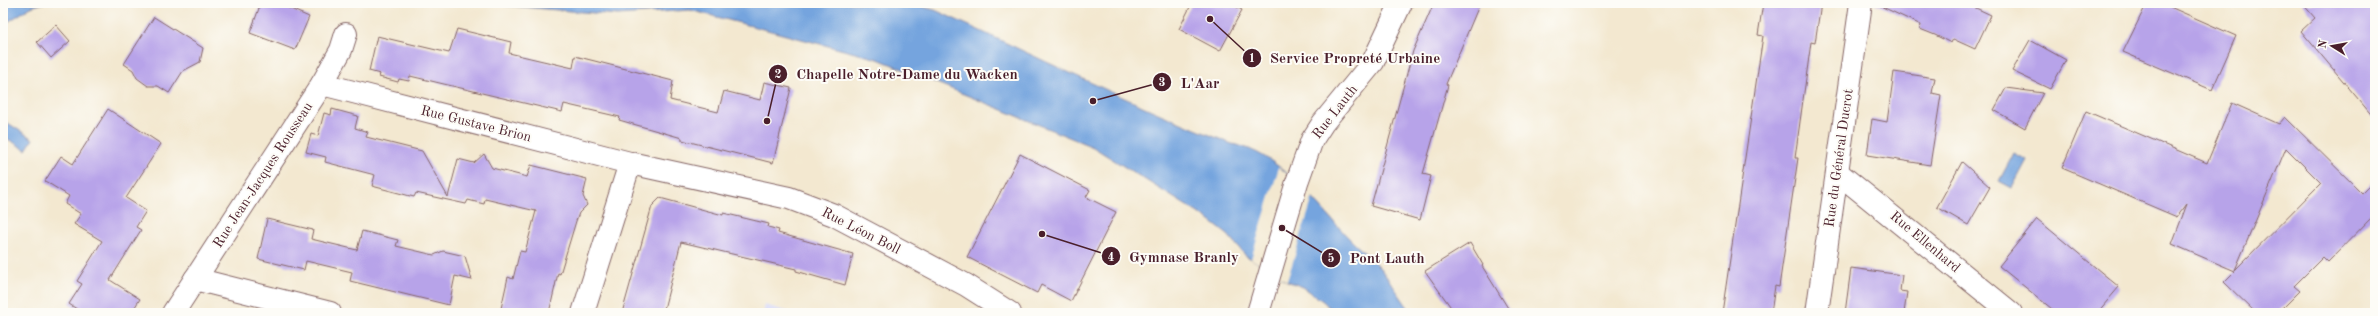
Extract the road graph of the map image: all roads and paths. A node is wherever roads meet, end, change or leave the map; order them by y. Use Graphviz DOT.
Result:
graph roads {
  1 [pos="1401,3"];
  2 [pos="1860,3"];
  3 [pos="346,34"];
  4 [pos="322,84"];
  5 [pos="630,163"];
  6 [pos="1837,172"];
  7 [pos="195,279"];
  8 [pos="173,313"];
  9 [pos="330,313"];
  10 [pos="583,313"];
  11 [pos="1010,313"];
  12 [pos="1258,313"];
  13 [pos="1817,313"];
  14 [pos="2011,313"];
  1 -- 12 [label="street, Rue Lauth"];
  2 -- 6 [label="street, Rue du Général Ducrot"];
  3 -- 4 [label="street, Rue Jean-Jacques Rousseau"];
  4 -- 5 [label="street, Rue Gustave Brion"];
  4 -- 7 [label="street, Rue Jean-Jacques Rousseau"];
  5 -- 10 [label="street"];
  5 -- 11 [label="street, Rue Léon Boll"];
  6 -- 13 [label="street, Rue du Général Ducrot"];
  6 -- 14 [label="street, Rue Ellenhard"];
  7 -- 8 [label="street, Rue Jean-Jacques Rousseau"];
  7 -- 9 [label="street"];
}
